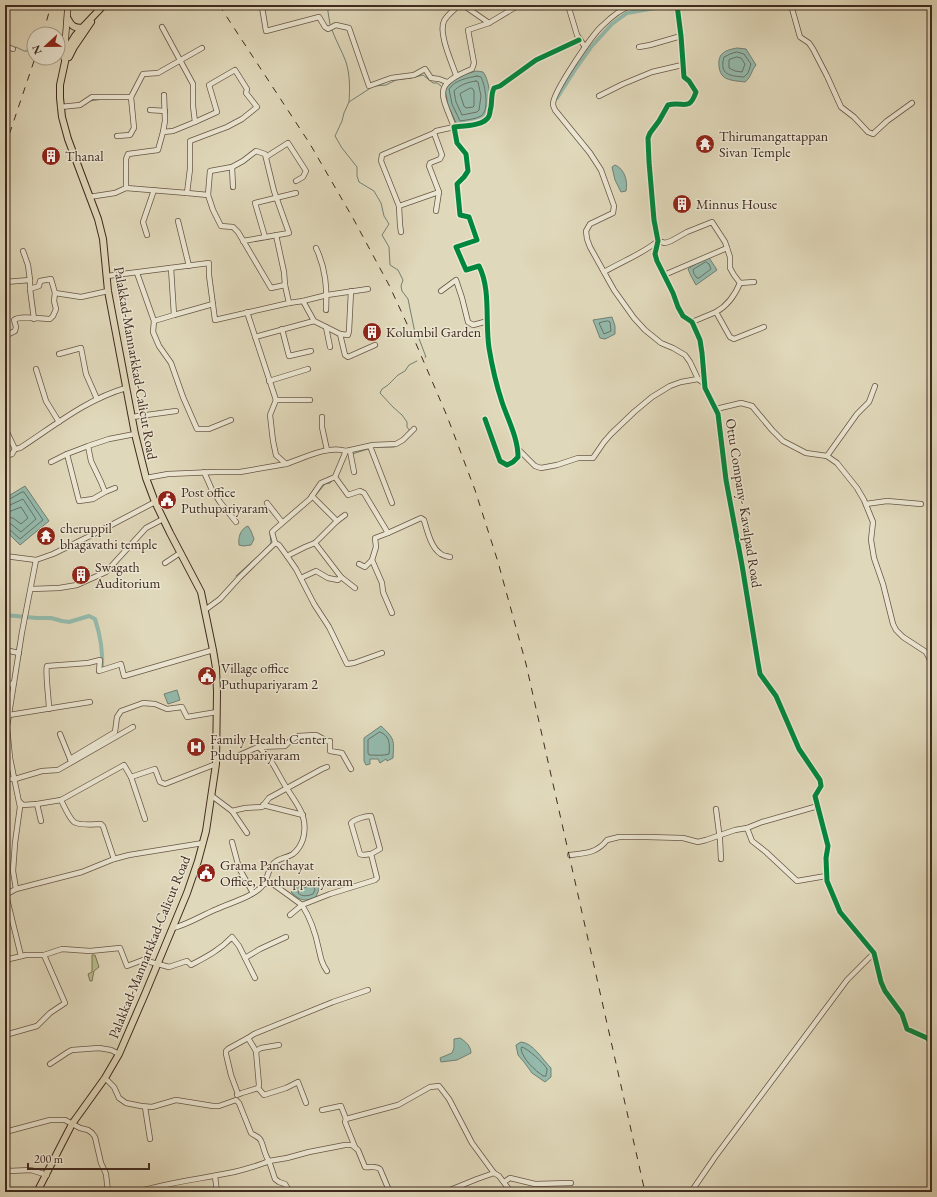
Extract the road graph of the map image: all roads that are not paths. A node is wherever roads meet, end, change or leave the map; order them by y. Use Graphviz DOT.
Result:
graph roads {
  1 [pos="68,5"];
  2 [pos="459,5"];
  3 [pos="463,5"];
  4 [pos="519,5"];
  5 [pos="568,5"];
  6 [pos="632,5"];
  7 [pos="677,5"];
  8 [pos="791,5"];
  9 [pos="102,6"];
  10 [pos="262,7"];
  11 [pos="68,18"];
  12 [pos="489,23"];
  13 [pos="162,27"];
  14 [pos="82,28"];
  15 [pos="681,36"];
  16 [pos="579,40"];
  17 [pos="5,46"];
  18 [pos="585,47"];
  19 [pos="639,47"];
  20 [pos="202,48"];
  21 [pos="13,49"];
  22 [pos="180,60"];
  23 [pos="682,65"];
  24 [pos="64,68"];
  25 [pos="456,75"];
  26 [pos="447,82"];
  27 [pos="164,95"];
  28 [pos="600,96"];
  29 [pos="131,97"];
  30 [pos="912,103"];
  31 [pos="60,106"];
  32 [pos="150,110"];
  33 [pos="165,111"];
  34 [pos="194,122"];
  35 [pos="454,127"];
  36 [pos="163,132"];
  37 [pos="434,133"];
  38 [pos="117,136"];
  39 [pos="266,157"];
  40 [pos="232,167"];
  41 [pos="296,181"];
  42 [pos="233,187"];
  43 [pos="126,188"];
  44 [pos="154,190"];
  45 [pos="439,192"];
  46 [pos="187,193"];
  47 [pos="296,193"];
  48 [pos="208,195"];
  49 [pos="89,197"];
  50 [pos="277,197"];
  51 [pos="400,206"];
  52 [pos="436,211"];
  53 [pos="178,221"];
  54 [pos="401,232"];
  55 [pos="147,235"];
  56 [pos="276,235"];
  57 [pos="265,237"];
  58 [pos="243,241"];
  59 [pos="658,241"];
  60 [pos="316,248"];
  61 [pos="727,248"];
  62 [pos="23,251"];
  63 [pos="190,266"];
  64 [pos="171,268"];
  65 [pos="604,272"];
  66 [pos="137,273"];
  67 [pos="664,275"];
  68 [pos="107,276"];
  69 [pos="30,280"];
  70 [pos="5,282"];
  71 [pos="754,282"];
  72 [pos="740,283"];
  73 [pos="285,285"];
  74 [pos="30,289"];
  75 [pos="368,289"];
  76 [pos="108,291"];
  77 [pos="351,291"];
  78 [pos="441,291"];
  79 [pos="55,293"];
  80 [pos="327,295"];
  81 [pos="303,301"];
  82 [pos="289,303"];
  83 [pos="213,304"];
  84 [pos="326,310"];
  85 [pos="247,312"];
  86 [pos="716,312"];
  87 [pos="174,315"];
  88 [pos="34,319"];
  89 [pos="154,321"];
  90 [pos="314,321"];
  91 [pos="488,321"];
  92 [pos="692,322"];
  93 [pos="326,327"];
  94 [pos="764,327"];
  95 [pos="282,329"];
  96 [pos="340,334"];
  97 [pos="5,336"];
  98 [pos="255,336"];
  99 [pos="375,346"];
  100 [pos="330,347"];
  101 [pos="311,350"];
  102 [pos="60,354"];
  103 [pos="5,364"];
  104 [pos="36,369"];
  105 [pos="308,369"];
  106 [pos="5,374"];
  107 [pos="698,379"];
  108 [pos="270,381"];
  109 [pos="705,384"];
  110 [pos="875,386"];
  111 [pos="126,388"];
  112 [pos="97,399"];
  113 [pos="276,400"];
  114 [pos="310,400"];
  115 [pos="716,409"];
  116 [pos="176,411"];
  117 [pos="132,417"];
  118 [pos="322,417"];
  119 [pos="485,419"];
  120 [pos="232,420"];
  121 [pos="59,422"];
  122 [pos="5,428"];
  123 [pos="412,431"];
  124 [pos="135,434"];
  125 [pos="88,446"];
  126 [pos="370,446"];
  127 [pos="15,449"];
  128 [pos="518,449"];
  129 [pos="327,450"];
  130 [pos="348,451"];
  131 [pos="67,454"];
  132 [pos="5,456"];
  133 [pos="827,456"];
  134 [pos="51,462"];
  135 [pos="286,464"];
  136 [pos="204,472"];
  137 [pos="354,472"];
  138 [pos="335,477"];
  139 [pos="146,478"];
  140 [pos="115,488"];
  141 [pos="104,492"];
  142 [pos="312,496"];
  143 [pos="155,502"];
  144 [pos="267,503"];
  145 [pos="392,503"];
  146 [pos="866,504"];
  147 [pos="921,504"];
  148 [pos="345,515"];
  149 [pos="163,519"];
  150 [pos="337,521"];
  151 [pos="236,522"];
  152 [pos="282,522"];
  153 [pos="388,533"];
  154 [pos="315,543"];
  155 [pos="275,544"];
  156 [pos="180,553"];
  157 [pos="5,556"];
  158 [pos="287,556"];
  159 [pos="450,557"];
  160 [pos="36,560"];
  161 [pos="372,560"];
  162 [pos="165,563"];
  163 [pos="359,564"];
  164 [pos="340,577"];
  165 [pos="301,578"];
  166 [pos="355,588"];
  167 [pos="31,589"];
  168 [pos="205,610"];
  169 [pos="392,613"];
  170 [pos="5,650"];
  171 [pos="213,650"];
  172 [pos="19,652"];
  173 [pos="382,653"];
  174 [pos="932,664"];
  175 [pos="14,683"];
  176 [pos="5,686"];
  177 [pos="90,702"];
  178 [pos="49,709"];
  179 [pos="217,712"];
  180 [pos="9,715"];
  181 [pos="133,727"];
  182 [pos="60,734"];
  183 [pos="258,747"];
  184 [pos="71,761"];
  185 [pos="216,761"];
  186 [pos="327,767"];
  187 [pos="351,769"];
  188 [pos="131,777"];
  189 [pos="5,778"];
  190 [pos="15,779"];
  191 [pos="287,789"];
  192 [pos="212,796"];
  193 [pos="61,800"];
  194 [pos="20,802"];
  195 [pos="37,804"];
  196 [pos="264,805"];
  197 [pos="818,806"];
  198 [pos="716,809"];
  199 [pos="232,811"];
  200 [pos="303,815"];
  201 [pos="145,819"];
  202 [pos="41,821"];
  203 [pos="747,828"];
  204 [pos="247,833"];
  205 [pos="719,835"];
  206 [pos="232,842"];
  207 [pos="203,843"];
  208 [pos="371,854"];
  209 [pos="570,855"];
  210 [pos="114,859"];
  211 [pos="721,859"];
  212 [pos="826,876"];
  213 [pos="263,884"];
  214 [pos="16,889"];
  215 [pos="253,893"];
  216 [pos="6,895"];
  217 [pos="302,905"];
  218 [pos="290,915"];
  219 [pos="172,928"];
  220 [pos="286,937"];
  221 [pos="874,953"];
  222 [pos="44,954"];
  223 [pos="21,956"];
  224 [pos="245,958"];
  225 [pos="5,960"];
  226 [pos="157,964"];
  227 [pos="327,971"];
  228 [pos="255,978"];
  229 [pos="368,990"];
  230 [pos="5,1035"];
  231 [pos="248,1038"];
  232 [pos="932,1044"];
  233 [pos="279,1045"];
  234 [pos="256,1051"];
  235 [pos="119,1054"];
  236 [pos="50,1064"];
  237 [pos="105,1078"];
  238 [pos="258,1088"];
  239 [pos="238,1094"];
  240 [pos="236,1100"];
  241 [pos="306,1103"];
  242 [pos="145,1107"];
  243 [pos="322,1110"];
  244 [pos="346,1119"];
  245 [pos="72,1124"];
  246 [pos="5,1132"];
  247 [pos="150,1139"];
  248 [pos="355,1147"];
  249 [pos="269,1160"];
  250 [pos="5,1164"];
  251 [pos="494,1173"];
  252 [pos="47,1174"];
  253 [pos="215,1176"];
  254 [pos="504,1182"];
  255 [pos="571,1182"];
  256 [pos="390,1191"];
  257 [pos="37,1192"];
  258 [pos="108,1192"];
  259 [pos="137,1192"];
  260 [pos="218,1192"];
  261 [pos="290,1192"];
  262 [pos="446,1192"];
  263 [pos="511,1192"];
  264 [pos="691,1192"];
  1 -- 11 [label="main road"];
  2 -- 25 [label="street"];
  3 -- 12 [label="street"];
  4 -- 12 [label="street"];
  5 -- 16 [label="street"];
  6 -- 18 [label="street"];
  7 -- 15 [label="street, Ottu Company- Kavalpad Road"];
  8 -- 30 [label="street"];
  9 -- 14 [label="highway, Palakkad-Mannarkkad-Calicut Road"];
  9 -- 24 [label="highway, Palakkad-Mannarkkad-Calicut Road"];
  10 -- 26 [label="street"];
  11 -- 14 [label="highway"];
  11 -- 24 [label="main road"];
  12 -- 25 [label="street"];
  13 -- 22 [label="street"];
  14 -- 24 [label="highway, Palakkad-Mannarkkad-Calicut Road"];
  15 -- 19 [label="street"];
  15 -- 23 [label="street, Ottu Company- Kavalpad Road"];
  16 -- 18 [label="street"];
  16 -- 35 [label="street"];
  17 -- 21 [label="street"];
  18 -- 65 [label="street"];
  20 -- 22 [label="street"];
  22 -- 29 [label="street"];
  22 -- 34 [label="street"];
  23 -- 28 [label="street"];
  23 -- 59 [label="street, Ottu Company- Kavalpad Road"];
  24 -- 31 [label="highway, Palakkad-Mannarkkad-Calicut Road"];
  25 -- 26 [label="street"];
  26 -- 35 [label="street"];
  27 -- 33 [label="street"];
  29 -- 31 [label="street"];
  29 -- 38 [label="street"];
  31 -- 49 [label="highway, Palakkad-Mannarkkad-Calicut Road"];
  32 -- 33 [label="street"];
  33 -- 36 [label="street"];
  34 -- 36 [label="street"];
  34 -- 46 [label="street"];
  35 -- 37 [label="street"];
  35 -- 91 [label="street"];
  36 -- 43 [label="street"];
  37 -- 45 [label="street"];
  37 -- 51 [label="street"];
  39 -- 40 [label="street"];
  39 -- 41 [label="street"];
  39 -- 50 [label="street"];
  40 -- 42 [label="street"];
  40 -- 48 [label="street"];
  43 -- 44 [label="street"];
  43 -- 49 [label="street"];
  44 -- 46 [label="street"];
  44 -- 55 [label="street"];
  45 -- 51 [label="street"];
  45 -- 52 [label="street"];
  46 -- 48 [label="street"];
  47 -- 50 [label="street"];
  48 -- 58 [label="street"];
  49 -- 68 [label="highway, Palakkad-Mannarkkad-Calicut Road"];
  50 -- 56 [label="street"];
  50 -- 57 [label="street"];
  51 -- 54 [label="street"];
  53 -- 63 [label="street"];
  56 -- 57 [label="street"];
  56 -- 73 [label="street"];
  57 -- 58 [label="street"];
  58 -- 73 [label="street"];
  59 -- 61 [label="street"];
  59 -- 65 [label="street"];
  59 -- 67 [label="street, Ottu Company- Kavalpad Road"];
  60 -- 80 [label="street"];
  61 -- 67 [label="street"];
  61 -- 72 [label="street"];
  62 -- 69 [label="street"];
  63 -- 64 [label="street"];
  63 -- 83 [label="street"];
  64 -- 66 [label="street"];
  64 -- 87 [label="street"];
  65 -- 107 [label="street"];
  66 -- 68 [label="street"];
  66 -- 89 [label="street"];
  67 -- 92 [label="street, Ottu Company- Kavalpad Road"];
  68 -- 76 [label="highway, Palakkad-Mannarkkad-Calicut Road"];
  69 -- 70 [label="street"];
  69 -- 74 [label="street"];
  71 -- 72 [label="street"];
  72 -- 86 [label="street"];
  73 -- 82 [label="street"];
  74 -- 79 [label="street"];
  74 -- 88 [label="street"];
  75 -- 77 [label="street"];
  76 -- 79 [label="street"];
  76 -- 111 [label="highway, Palakkad-Mannarkkad-Calicut Road"];
  77 -- 80 [label="street"];
  77 -- 96 [label="street"];
  78 -- 91 [label="street"];
  79 -- 88 [label="street"];
  80 -- 81 [label="street"];
  80 -- 84 [label="street"];
  81 -- 82 [label="street"];
  81 -- 90 [label="street"];
  82 -- 85 [label="street"];
  83 -- 85 [label="street"];
  83 -- 87 [label="street"];
  85 -- 98 [label="street"];
  86 -- 92 [label="street"];
  86 -- 94 [label="street"];
  87 -- 89 [label="street"];
  88 -- 97 [label="street"];
  89 -- 120 [label="street"];
  90 -- 93 [label="street"];
  90 -- 95 [label="street"];
  91 -- 128 [label="street"];
  92 -- 109 [label="street, Ottu Company- Kavalpad Road"];
  93 -- 96 [label="street"];
  93 -- 100 [label="street"];
  95 -- 98 [label="street"];
  95 -- 101 [label="street"];
  96 -- 99 [label="street"];
  98 -- 108 [label="street"];
  102 -- 112 [label="street"];
  103 -- 106 [label="street"];
  104 -- 121 [label="street"];
  105 -- 108 [label="street"];
  107 -- 109 [label="street"];
  107 -- 128 [label="street"];
  108 -- 113 [label="street"];
  109 -- 115 [label="street, Ottu Company- Kavalpad Road"];
  110 -- 133 [label="street"];
  111 -- 112 [label="street"];
  111 -- 117 [label="highway, Palakkad-Mannarkkad-Calicut Road"];
  112 -- 121 [label="street"];
  113 -- 114 [label="street"];
  113 -- 135 [label="street"];
  115 -- 133 [label="street"];
  115 -- 197 [label="street, Ottu Company- Kavalpad Road"];
  116 -- 117 [label="street"];
  117 -- 124 [label="highway, Palakkad-Mannarkkad-Calicut Road"];
  118 -- 129 [label="street"];
  119 -- 128 [label="street"];
  121 -- 127 [label="street"];
  122 -- 127 [label="street"];
  123 -- 126 [label="street"];
  124 -- 125 [label="street"];
  124 -- 139 [label="highway, Palakkad-Mannarkkad-Calicut Road"];
  125 -- 131 [label="street"];
  125 -- 141 [label="street"];
  126 -- 130 [label="street"];
  126 -- 145 [label="street"];
  127 -- 132 [label="street"];
  129 -- 130 [label="street"];
  129 -- 135 [label="street"];
  130 -- 137 [label="street"];
  130 -- 138 [label="street"];
  131 -- 134 [label="street"];
  131 -- 141 [label="street"];
  133 -- 146 [label="street"];
  135 -- 136 [label="street"];
  136 -- 139 [label="street"];
  136 -- 151 [label="street"];
  138 -- 142 [label="street"];
  138 -- 153 [label="street"];
  139 -- 143 [label="highway, Palakkad-Mannarkkad-Calicut Road"];
  140 -- 141 [label="street"];
  142 -- 150 [label="street"];
  142 -- 152 [label="street"];
  143 -- 149 [label="highway, Palakkad-Mannarkkad-Calicut Road"];
  143 -- 160 [label="street"];
  144 -- 152 [label="street"];
  146 -- 147 [label="street"];
  146 -- 174 [label="street"];
  148 -- 150 [label="street"];
  149 -- 156 [label="highway, Palakkad-Mannarkkad-Calicut Road"];
  149 -- 167 [label="street"];
  150 -- 154 [label="street"];
  152 -- 155 [label="street"];
  153 -- 159 [label="street"];
  153 -- 161 [label="street"];
  154 -- 158 [label="street"];
  154 -- 164 [label="street"];
  155 -- 158 [label="street"];
  155 -- 168 [label="street"];
  156 -- 162 [label="street"];
  156 -- 168 [label="highway, Palakkad-Mannarkkad-Calicut Road"];
  157 -- 160 [label="street"];
  158 -- 165 [label="street"];
  160 -- 167 [label="street"];
  161 -- 163 [label="street"];
  161 -- 169 [label="street"];
  164 -- 165 [label="street"];
  164 -- 166 [label="street"];
  165 -- 173 [label="street"];
  167 -- 172 [label="street"];
  168 -- 171 [label="highway, Palakkad-Mannarkkad-Calicut Road"];
  170 -- 172 [label="street"];
  171 -- 178 [label="street"];
  171 -- 179 [label="highway, Palakkad-Mannarkkad-Calicut Road"];
  172 -- 175 [label="street"];
  175 -- 176 [label="street"];
  175 -- 180 [label="street"];
  177 -- 178 [label="street"];
  178 -- 180 [label="street"];
  179 -- 184 [label="street"];
  179 -- 185 [label="highway, Palakkad-Mannarkkad-Calicut Road"];
  180 -- 190 [label="street"];
  181 -- 184 [label="street"];
  182 -- 184 [label="street"];
  183 -- 185 [label="street"];
  183 -- 187 [label="street"];
  183 -- 191 [label="street"];
  184 -- 190 [label="street"];
  185 -- 188 [label="street"];
  185 -- 192 [label="highway, Palakkad-Mannarkkad-Calicut Road"];
  186 -- 191 [label="street"];
  188 -- 193 [label="street"];
  188 -- 201 [label="street"];
  189 -- 190 [label="street"];
  190 -- 194 [label="street"];
  191 -- 196 [label="street"];
  191 -- 200 [label="street"];
  192 -- 199 [label="street"];
  192 -- 207 [label="highway, Palakkad-Mannarkkad-Calicut Road"];
  193 -- 195 [label="street"];
  193 -- 210 [label="street"];
  194 -- 195 [label="street"];
  194 -- 214 [label="street"];
  195 -- 202 [label="street"];
  196 -- 199 [label="street"];
  196 -- 200 [label="street"];
  197 -- 203 [label="street"];
  197 -- 212 [label="street, Ottu Company- Kavalpad Road"];
  198 -- 205 [label="street"];
  199 -- 204 [label="street"];
  200 -- 213 [label="street"];
  203 -- 205 [label="street"];
  203 -- 212 [label="street"];
  205 -- 209 [label="street"];
  205 -- 211 [label="street"];
  206 -- 215 [label="street"];
  207 -- 210 [label="street"];
  207 -- 219 [label="highway, Palakkad-Mannarkkad-Calicut Road"];
  208 -- 208 [label="street"];
  208 -- 217 [label="street"];
  210 -- 214 [label="street"];
  212 -- 221 [label="street, Ottu Company- Kavalpad Road"];
  213 -- 215 [label="street"];
  213 -- 217 [label="street"];
  214 -- 216 [label="street"];
  215 -- 219 [label="street"];
  216 -- 223 [label="street"];
  217 -- 218 [label="street"];
  217 -- 227 [label="street"];
  219 -- 226 [label="highway, Palakkad-Mannarkkad-Calicut Road"];
  220 -- 224 [label="street"];
  221 -- 232 [label="street"];
  221 -- 264 [label="street"];
  222 -- 223 [label="street"];
  222 -- 226 [label="street"];
  222 -- 230 [label="street"];
  223 -- 225 [label="street"];
  224 -- 226 [label="street"];
  224 -- 228 [label="street"];
  226 -- 235 [label="highway, Palakkad-Mannarkkad-Calicut Road"];
  229 -- 231 [label="street"];
  231 -- 234 [label="street"];
  231 -- 239 [label="street"];
  233 -- 234 [label="street"];
  234 -- 238 [label="street"];
  235 -- 236 [label="street"];
  235 -- 237 [label="highway, Palakkad-Mannarkkad-Calicut Road"];
  237 -- 242 [label="street"];
  237 -- 245 [label="highway, Palakkad-Mannarkkad-Calicut Road"];
  238 -- 239 [label="street"];
  238 -- 241 [label="street"];
  239 -- 240 [label="street"];
  240 -- 242 [label="street"];
  240 -- 249 [label="street"];
  242 -- 247 [label="street"];
  243 -- 244 [label="street"];
  244 -- 248 [label="street"];
  244 -- 251 [label="street"];
  245 -- 246 [label="street"];
  245 -- 252 [label="highway, Palakkad-Mannarkkad-Calicut Road"];
  245 -- 258 [label="street"];
  248 -- 249 [label="street"];
  248 -- 256 [label="street"];
  249 -- 253 [label="street"];
  249 -- 261 [label="street"];
  250 -- 252 [label="street"];
  251 -- 254 [label="street"];
  251 -- 262 [label="street"];
  252 -- 257 [label="highway, Palakkad-Mannarkkad-Calicut Road"];
  253 -- 259 [label="street"];
  253 -- 260 [label="street"];
  254 -- 255 [label="street"];
  254 -- 263 [label="street"];
}
